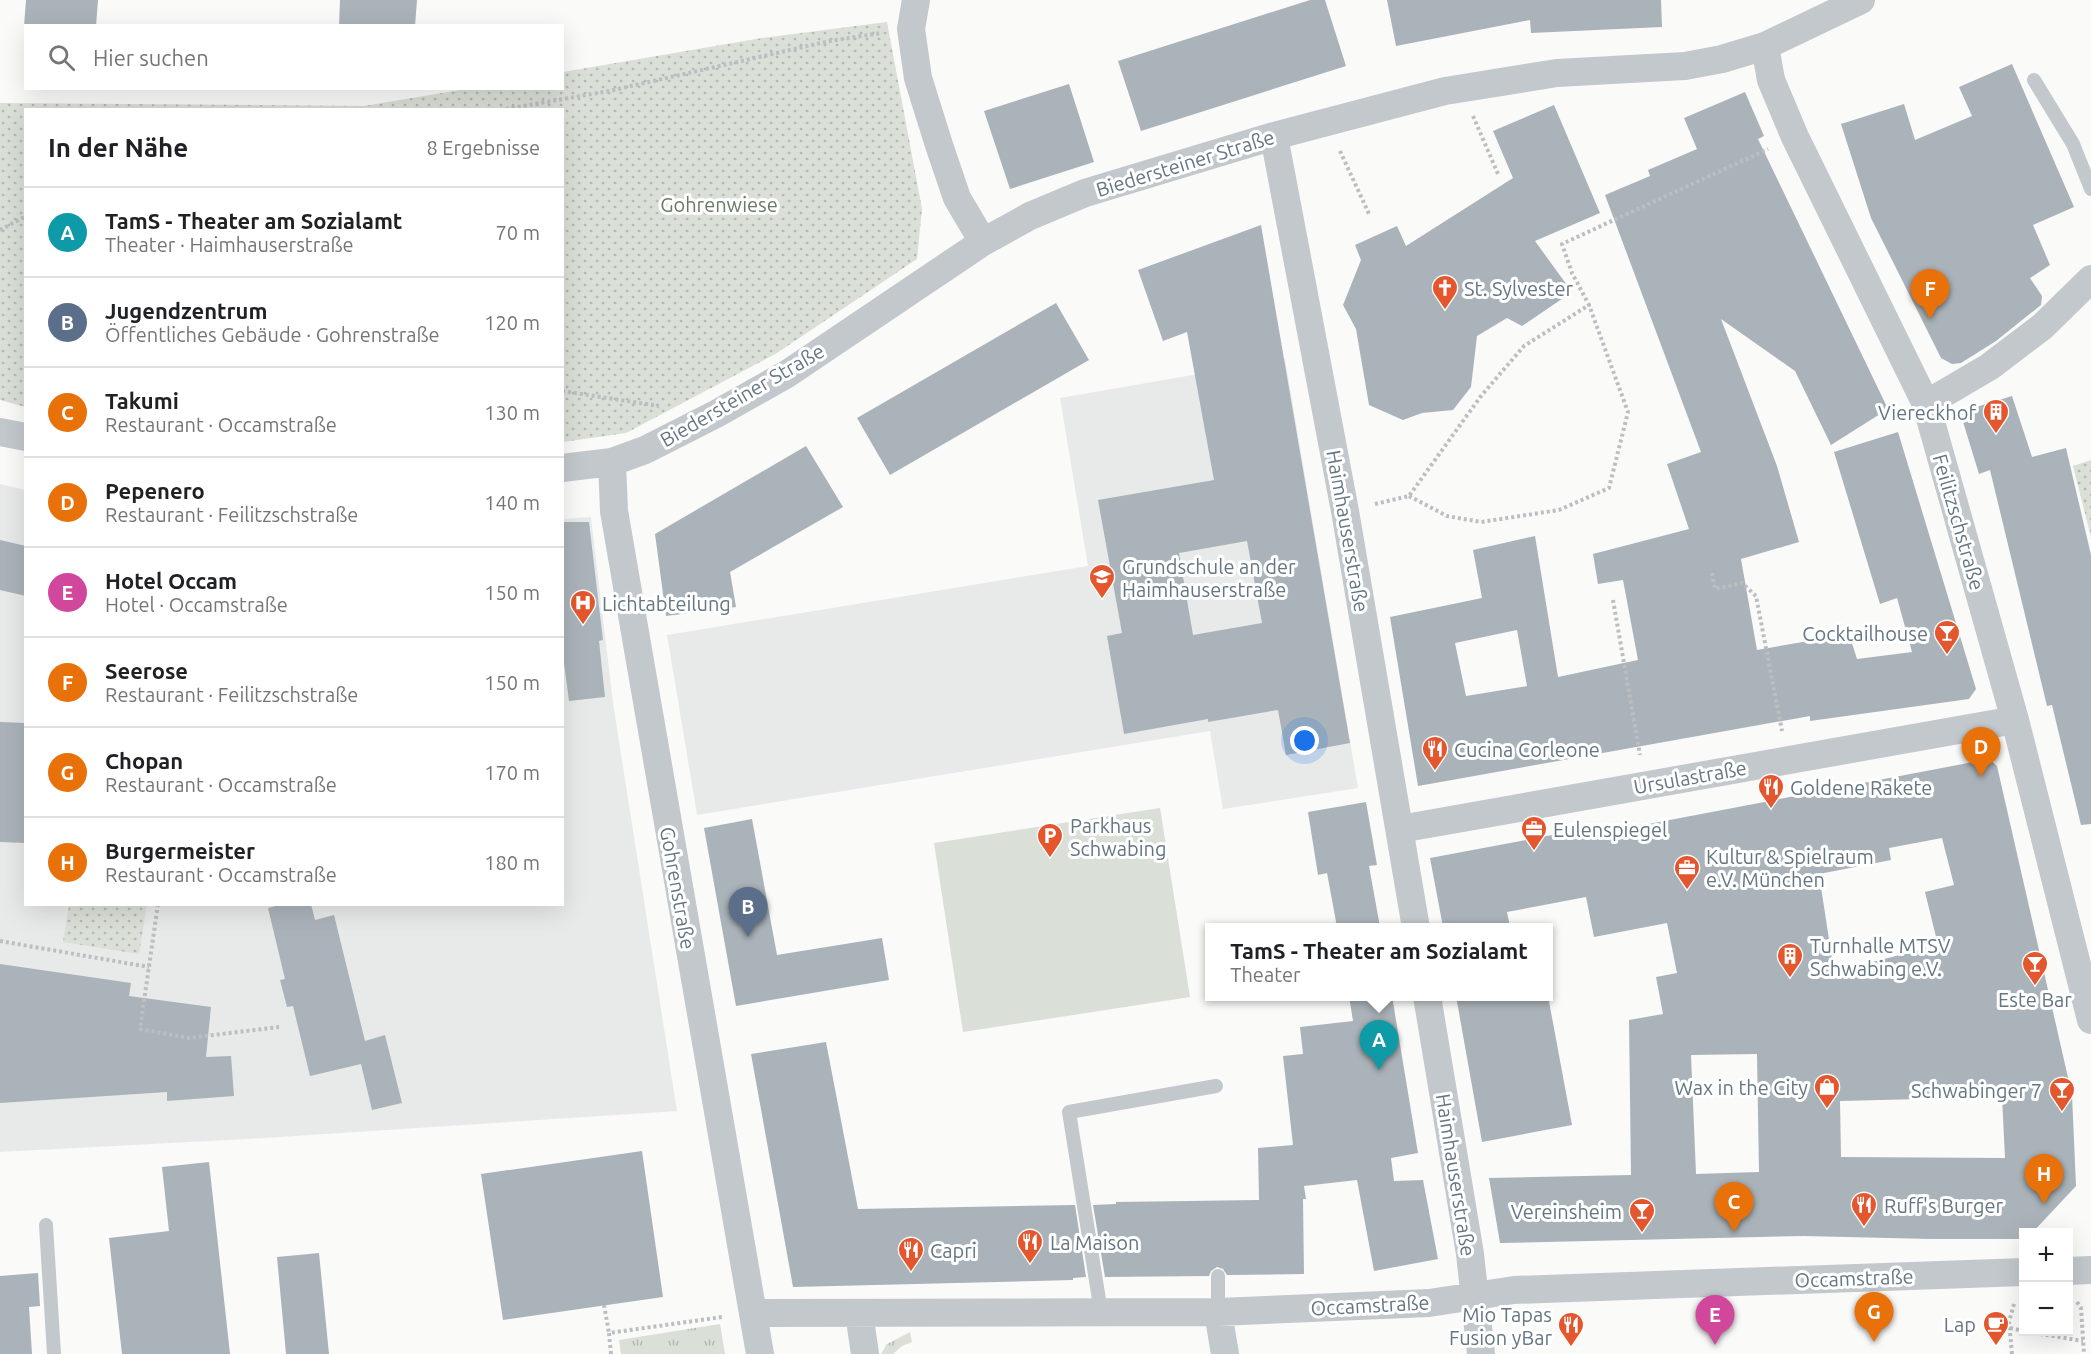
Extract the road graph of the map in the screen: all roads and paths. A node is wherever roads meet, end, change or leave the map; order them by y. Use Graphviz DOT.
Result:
graph roads {
  1 [pos="916,0"];
  2 [pos="1861,0"];
  3 [pos="911,29"];
  4 [pos="1766,46"];
  5 [pos="2034,80"];
  6 [pos="511,108"];
  7 [pos="1470,110"];
  8 [pos="1274,136"];
  9 [pos="1796,137"];
  10 [pos="1340,151"];
  11 [pos="1498,174"];
  12 [pos="2091,189"];
  13 [pos="1369,213"];
  14 [pos="24,217"];
  15 [pos="0,230"];
  16 [pos="983,242"];
  17 [pos="2091,279"];
  18 [pos="1589,305"];
  19 [pos="564,391"];
  20 [pos="1926,404"];
  21 [pos="661,407"];
  22 [pos="0,432"];
  23 [pos="24,437"];
  24 [pos="612,462"];
  25 [pos="564,468"];
  26 [pos="1409,496"];
  27 [pos="1396,499"];
  28 [pos="1712,573"];
  29 [pos="1612,600"];
  30 [pos="2015,720"];
  31 [pos="1787,760"];
  32 [pos="1645,785"];
  33 [pos="1400,829"];
  34 [pos="158,906"];
  35 [pos="1415,923"];
  36 [pos="0,941"];
  37 [pos="149,967"];
  38 [pos="1428,1001"];
  39 [pos="2091,1020"];
  40 [pos="279,1027"];
  41 [pos="1216,1086"];
  42 [pos="45,1225"];
  43 [pos="2091,1270"];
  44 [pos="2073,1271"];
  45 [pos="2019,1272"];
  46 [pos="1218,1276"];
  47 [pos="1474,1295"];
  48 [pos="2073,1300"];
  49 [pos="2015,1301"];
  50 [pos="604,1305"];
  51 [pos="859,1312"];
  52 [pos="1101,1312"];
  53 [pos="1218,1312"];
  54 [pos="754,1313"];
  55 [pos="726,1316"];
  56 [pos="2010,1328"];
  57 [pos="2019,1330"];
  58 [pos="609,1333"];
  59 [pos="2054,1336"];
  60 [pos="2083,1341"];
  61 [pos="54,1354"];
  62 [pos="611,1354"];
  63 [pos="760,1354"];
  64 [pos="865,1354"];
  65 [pos="1226,1354"];
  66 [pos="1481,1354"];
  67 [pos="2012,1354"];
  68 [pos="2084,1354"];
  1 -- 3 [label="street"];
  2 -- 4 [label="street, Biedersteiner Straße"];
  3 -- 6 [label="path"];
  3 -- 16 [label="street"];
  4 -- 8 [label="street, Biedersteiner Straße"];
  4 -- 9 [label="street, Feilitzschstraße"];
  5 -- 12 [label="lane"];
  7 -- 11 [label="path"];
  8 -- 16 [label="street, Biedersteiner Straße"];
  8 -- 33 [label="street, Haimhauserstraße"];
  9 -- 18 [label="path"];
  9 -- 20 [label="street, Feilitzschstraße"];
  10 -- 13 [label="path"];
  14 -- 15 [label="path"];
  16 -- 24 [label="street, Biedersteiner Straße"];
  17 -- 20 [label="street"];
  18 -- 26 [label="path"];
  18 -- 26 [label="path"];
  19 -- 21 [label="path"];
  20 -- 30 [label="street, Feilitzschstraße"];
  22 -- 23 [label="street"];
  24 -- 25 [label="street, Biedersteiner Straße"];
  24 -- 54 [label="street, Gohrenstraße"];
  26 -- 27 [label="path"];
  28 -- 31 [label="path"];
  29 -- 32 [label="path"];
  30 -- 31 [label="street, Ursulastraße"];
  30 -- 39 [label="street, Feilitzschstraße"];
  31 -- 32 [label="street, Ursulastraße"];
  32 -- 33 [label="street, Ursulastraße"];
  33 -- 35 [label="street, Haimhauserstraße"];
  34 -- 37 [label="path"];
  36 -- 37 [label="path"];
  37 -- 40 [label="path"];
  38 -- 47 [label="street, Haimhauserstraße"];
  41 -- 52 [label="lane"];
  42 -- 61 [label="lane"];
  43 -- 44 [label="street"];
  45 -- 47 [label="street, Occamstraße"];
  46 -- 53 [label="lane"];
  47 -- 53 [label="street, Occamstraße"];
  47 -- 66 [label="street, Haimhauserstraße"];
  48 -- 60 [label="path"];
  49 -- 56 [label="path"];
  50 -- 58 [label="path"];
  51 -- 52 [label="street, Occamstraße"];
  51 -- 54 [label="street, Occamstraße"];
  51 -- 64 [label="street"];
  52 -- 53 [label="street, Occamstraße"];
  53 -- 65 [label="street"];
  54 -- 63 [label="street, Gohrenstraße"];
  55 -- 58 [label="path"];
  56 -- 57 [label="path"];
  56 -- 67 [label="path"];
  58 -- 62 [label="path"];
  59 -- 60 [label="path"];
  60 -- 68 [label="path"];
}
